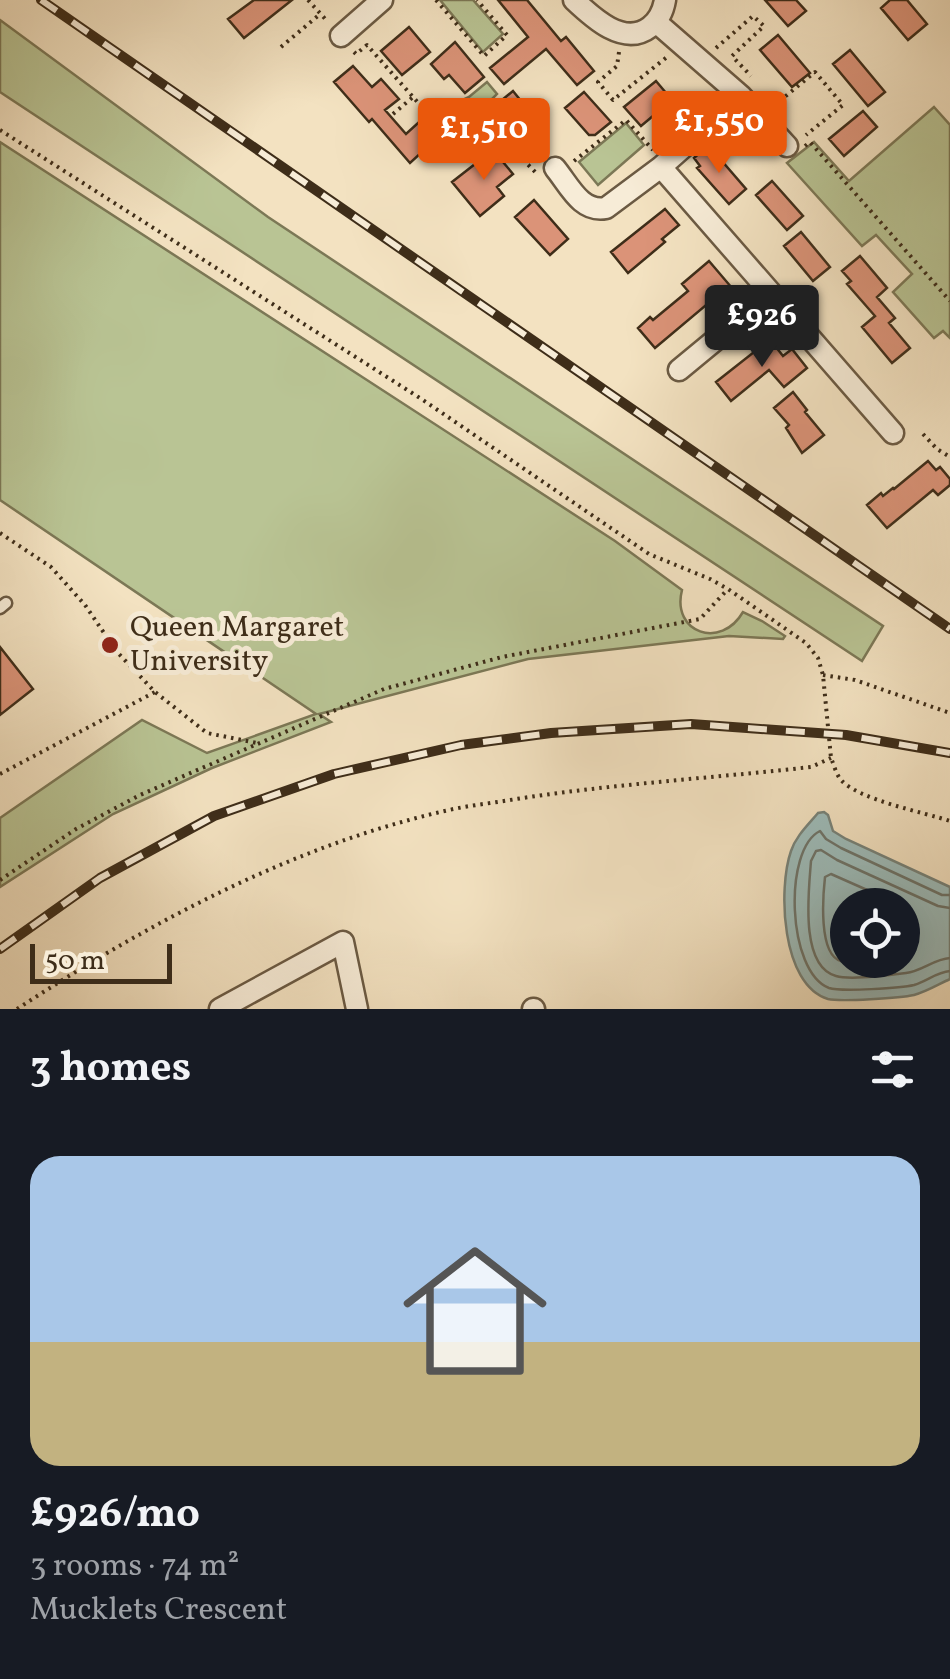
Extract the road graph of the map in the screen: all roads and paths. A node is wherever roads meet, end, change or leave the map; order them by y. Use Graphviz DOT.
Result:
graph roads {
  1 [pos="308,0"];
  2 [pos="382,0"];
  3 [pos="436,0"];
  4 [pos="477,0"];
  5 [pos="574,0"];
  6 [pos="665,0"];
  7 [pos="320,14"];
  8 [pos="656,22"];
  9 [pos="621,33"];
  10 [pos="341,36"];
  11 [pos="682,44"];
  12 [pos="281,47"];
  13 [pos="702,61"];
  14 [pos="747,88"];
  15 [pos="765,92"];
  16 [pos="413,97"];
  17 [pos="393,114"];
  18 [pos="0,130"];
  19 [pos="806,136"];
  20 [pos="786,146"];
  21 [pos="663,165"];
  22 [pos="552,174"];
  23 [pos="771,294"];
  24 [pos="950,301"];
  25 [pos="679,370"];
  26 [pos="893,434"];
  27 [pos="923,434"];
  28 [pos="950,456"];
  29 [pos="0,533"];
  30 [pos="728,589"];
  31 [pos="824,675"];
  32 [pos="155,692"];
  33 [pos="950,713"];
  34 [pos="256,743"];
  35 [pos="832,758"];
  36 [pos="0,774"];
  37 [pos="950,821"];
  38 [pos="0,880"];
  39 [pos="17,1009"];
  40 [pos="220,1009"];
  41 [pos="357,1009"];
  1 -- 7 [label="path"];
  2 -- 10 [label="street"];
  3 -- 4 [label="path"];
  5 -- 9 [label="street"];
  6 -- 8 [label="street"];
  7 -- 10 [label="path"];
  7 -- 12 [label="path"];
  8 -- 9 [label="street"];
  8 -- 11 [label="street"];
  9 -- 11 [label="path"];
  10 -- 16 [label="path"];
  11 -- 13 [label="street"];
  13 -- 14 [label="street"];
  13 -- 14 [label="path"];
  14 -- 20 [label="street"];
  14 -- 21 [label="street"];
  15 -- 19 [label="path"];
  16 -- 17 [label="path"];
  16 -- 22 [label="path"];
  18 -- 30 [label="path"];
  20 -- 24 [label="path"];
  21 -- 22 [label="street"];
  21 -- 22 [label="path"];
  21 -- 23 [label="street"];
  23 -- 25 [label="street"];
  23 -- 26 [label="street"];
  27 -- 28 [label="path"];
  29 -- 32 [label="path"];
  30 -- 31 [label="path"];
  30 -- 34 [label="path"];
  31 -- 33 [label="path"];
  31 -- 35 [label="path"];
  32 -- 34 [label="path"];
  32 -- 36 [label="path"];
  34 -- 38 [label="path"];
  35 -- 37 [label="path"];
  35 -- 39 [label="path"];
  40 -- 41 [label="street"];
}
